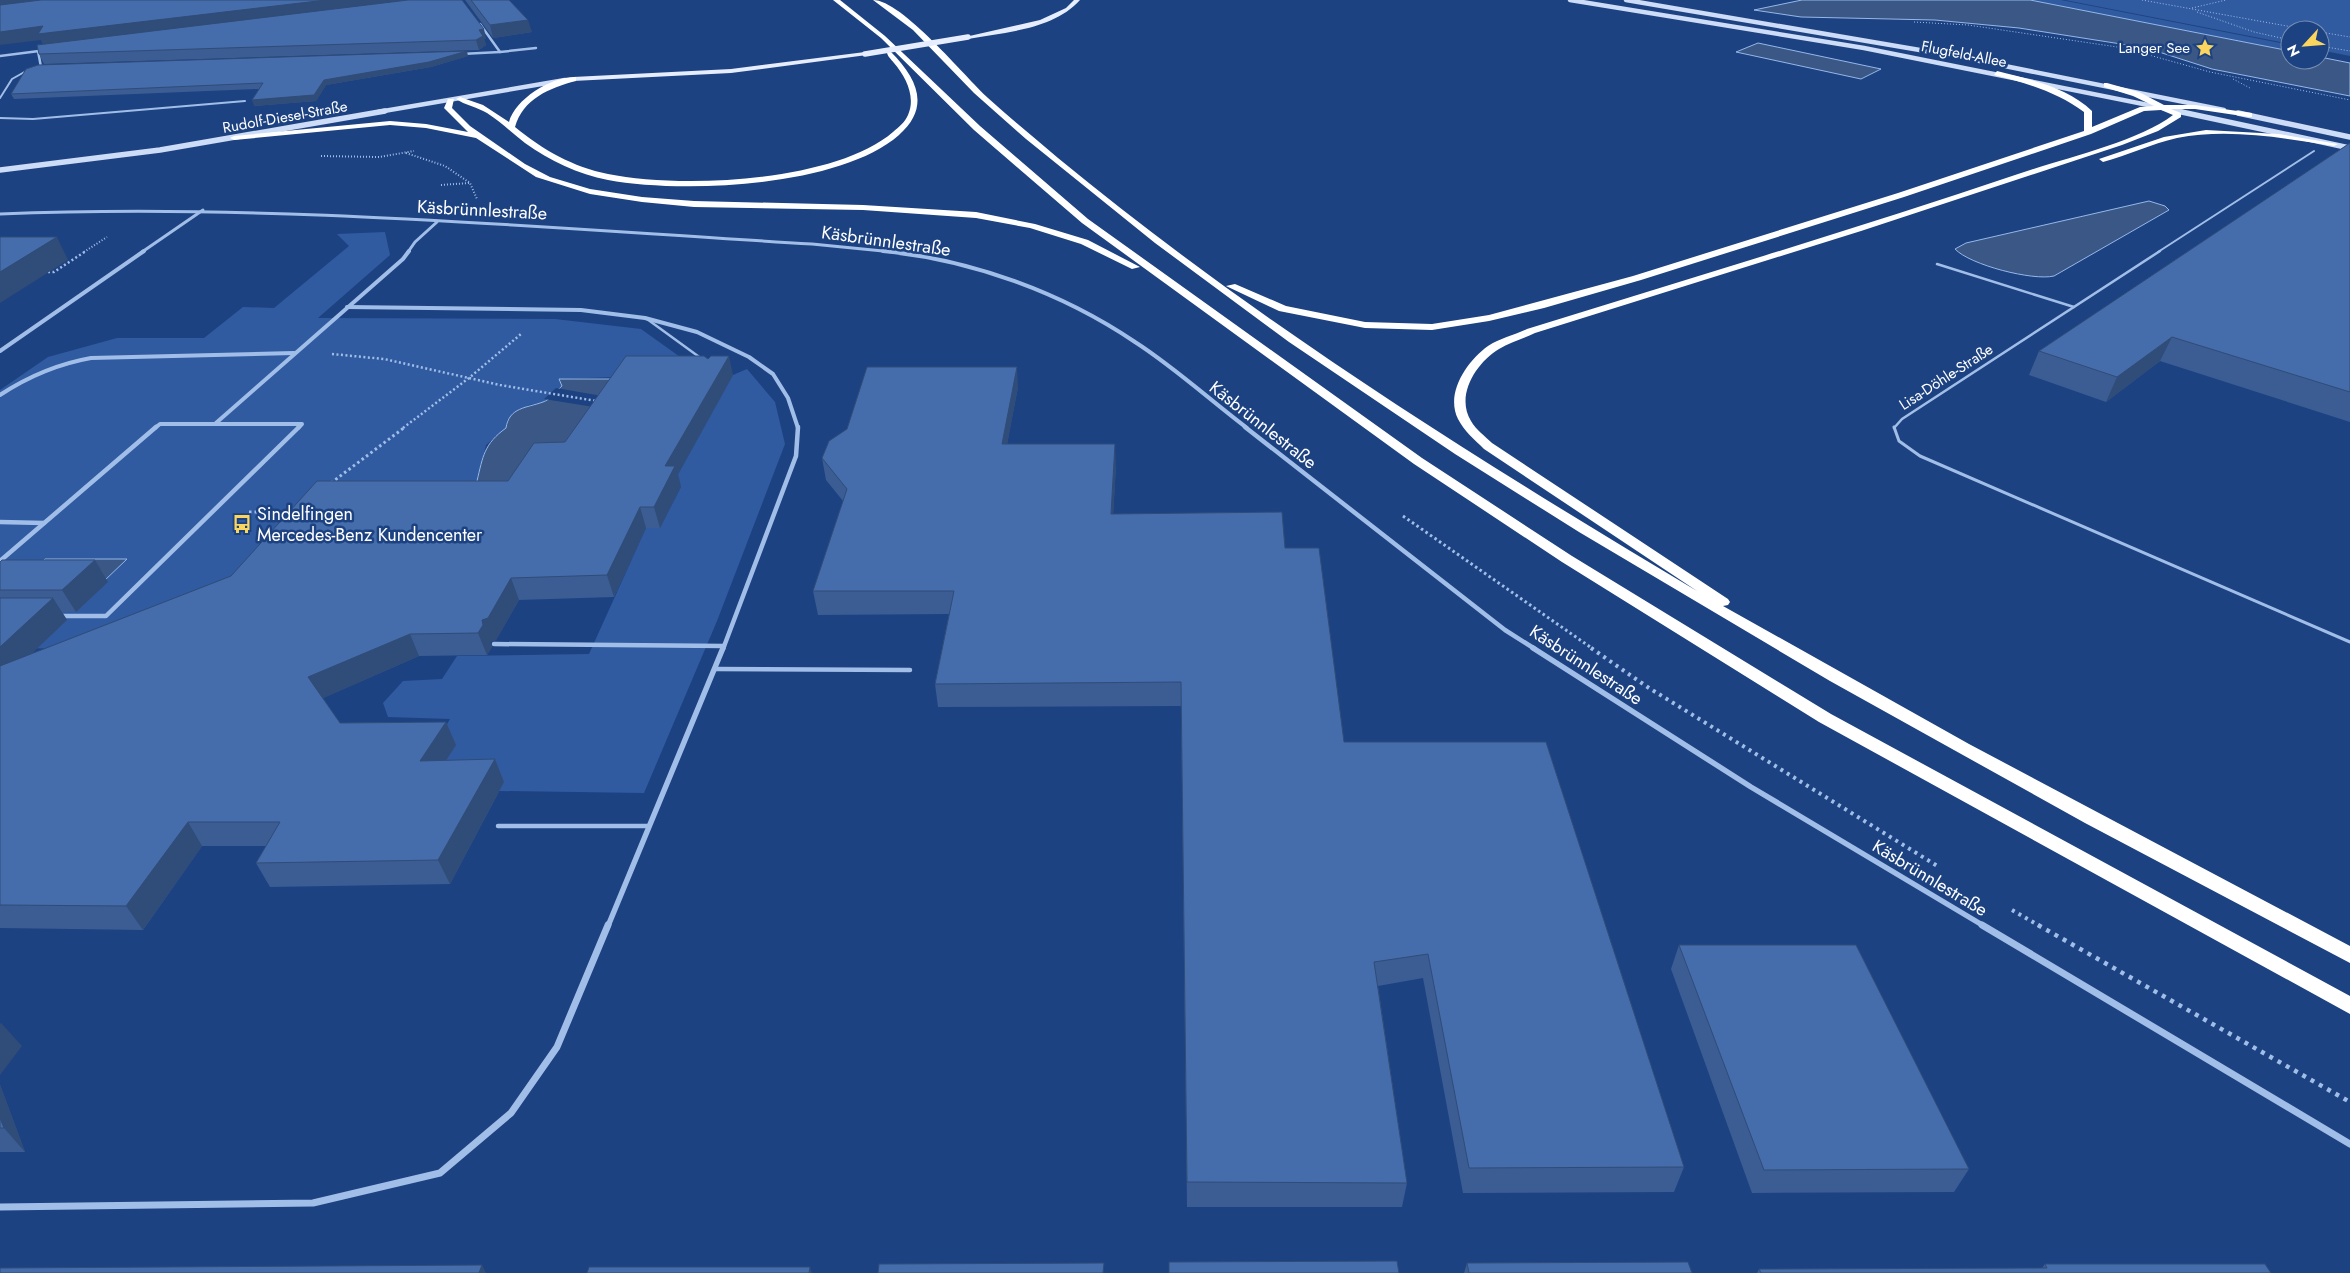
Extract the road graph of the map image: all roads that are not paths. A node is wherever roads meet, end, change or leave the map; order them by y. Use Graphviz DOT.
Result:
graph roads {
  1 [pos="836,0"];
  2 [pos="876,0"];
  3 [pos="1076,0"];
  4 [pos="1570,0"];
  5 [pos="1626,0"];
  6 [pos="478,22"];
  7 [pos="884,37"];
  8 [pos="536,48"];
  9 [pos="48,50"];
  10 [pos="38,51"];
  11 [pos="500,52"];
  12 [pos="454,54"];
  13 [pos="0,56"];
  14 [pos="41,67"];
  15 [pos="51,67"];
  16 [pos="1998,73"];
  17 [pos="573,79"];
  18 [pos="2107,85"];
  19 [pos="0,98"];
  20 [pos="456,100"];
  21 [pos="245,101"];
  22 [pos="2162,107"];
  23 [pos="2249,115"];
  24 [pos="0,118"];
  25 [pos="511,128"];
  26 [pos="2088,132"];
  27 [pos="480,137"];
  28 [pos="2350,137"];
  29 [pos="234,138"];
  30 [pos="2334,144"];
  31 [pos="2350,148"];
  32 [pos="2314,150"];
  33 [pos="0,169"];
  34 [pos="1935,206"];
  35 [pos="203,210"];
  36 [pos="0,214"];
  37 [pos="437,222"];
  38 [pos="1937,264"];
  39 [pos="1194,268"];
  40 [pos="348,307"];
  41 [pos="2074,307"];
  42 [pos="1207,310"];
  43 [pos="645,318"];
  44 [pos="0,351"];
  45 [pos="294,353"];
  46 [pos="706,361"];
  47 [pos="0,395"];
  48 [pos="216,424"];
  49 [pos="0,522"];
  50 [pos="45,523"];
  51 [pos="0,560"];
  52 [pos="48,616"];
  53 [pos="2350,642"];
  54 [pos="494,644"];
  55 [pos="724,646"];
  56 [pos="715,669"];
  57 [pos="910,670"];
  58 [pos="1847,684"];
  59 [pos="498,826"];
  60 [pos="649,826"];
  61 [pos="2350,955"];
  62 [pos="2350,1006"];
  63 [pos="2350,1144"];
  64 [pos="0,1207"];
  1 -- 7 [label="highway"];
  2 -- 39 [label="highway"];
  3 -- 17 [label="main road, bridge"];
  4 -- 16 [label="main road, Flugfeld-Allee"];
  5 -- 18 [label="main road, Flugfeld-Allee"];
  6 -- 11 [label="street"];
  7 -- 25 [label="highway"];
  7 -- 42 [label="highway"];
  8 -- 11 [label="street"];
  9 -- 10 [label="street"];
  10 -- 13 [label="street"];
  10 -- 14 [label="street"];
  11 -- 12 [label="street"];
  14 -- 15 [label="street"];
  14 -- 19 [label="lane"];
  16 -- 22 [label="main road, Flugfeld-Allee"];
  16 -- 26 [label="highway"];
  17 -- 20 [label="main road, Rudolf-Diesel-Straße"];
  17 -- 25 [label="highway"];
  18 -- 22 [label="highway"];
  18 -- 23 [label="main road, Flugfeld-Allee"];
  20 -- 25 [label="highway"];
  20 -- 27 [label="highway"];
  20 -- 29 [label="main road, Rudolf-Diesel-Straße"];
  21 -- 24 [label="lane"];
  22 -- 23 [label="highway"];
  22 -- 26 [label="highway"];
  22 -- 30 [label="main road, Flugfeld-Allee"];
  22 -- 34 [label="highway"];
  23 -- 28 [label="main road, Flugfeld-Allee"];
  26 -- 39 [label="highway"];
  27 -- 29 [label="highway"];
  27 -- 42 [label="highway"];
  29 -- 33 [label="main road, Rudolf-Diesel-Straße"];
  30 -- 31 [label="main road, Flugfeld-Allee"];
  30 -- 34 [label="highway"];
  32 -- 41 [label="lane, Lisa-Döhle-Straße"];
  34 -- 58 [label="highway"];
  35 -- 36 [label="street, Käsbrünnlestraße"];
  35 -- 37 [label="street, Käsbrünnlestraße"];
  35 -- 44 [label="street"];
  37 -- 40 [label="street"];
  37 -- 63 [label="street, Käsbrünnlestraße"];
  38 -- 41 [label="lane"];
  39 -- 58 [label="highway"];
  40 -- 43 [label="street"];
  40 -- 45 [label="street"];
  41 -- 53 [label="lane, Lisa-Döhle-Straße"];
  42 -- 62 [label="highway"];
  43 -- 46 [label="lane"];
  43 -- 55 [label="street"];
  45 -- 47 [label="street"];
  45 -- 48 [label="street"];
  48 -- 50 [label="street"];
  48 -- 52 [label="street"];
  49 -- 50 [label="street"];
  50 -- 51 [label="street"];
  54 -- 55 [label="street"];
  55 -- 56 [label="street"];
  56 -- 57 [label="lane"];
  56 -- 60 [label="street"];
  58 -- 61 [label="highway"];
  59 -- 60 [label="lane"];
  60 -- 64 [label="street"];
}
